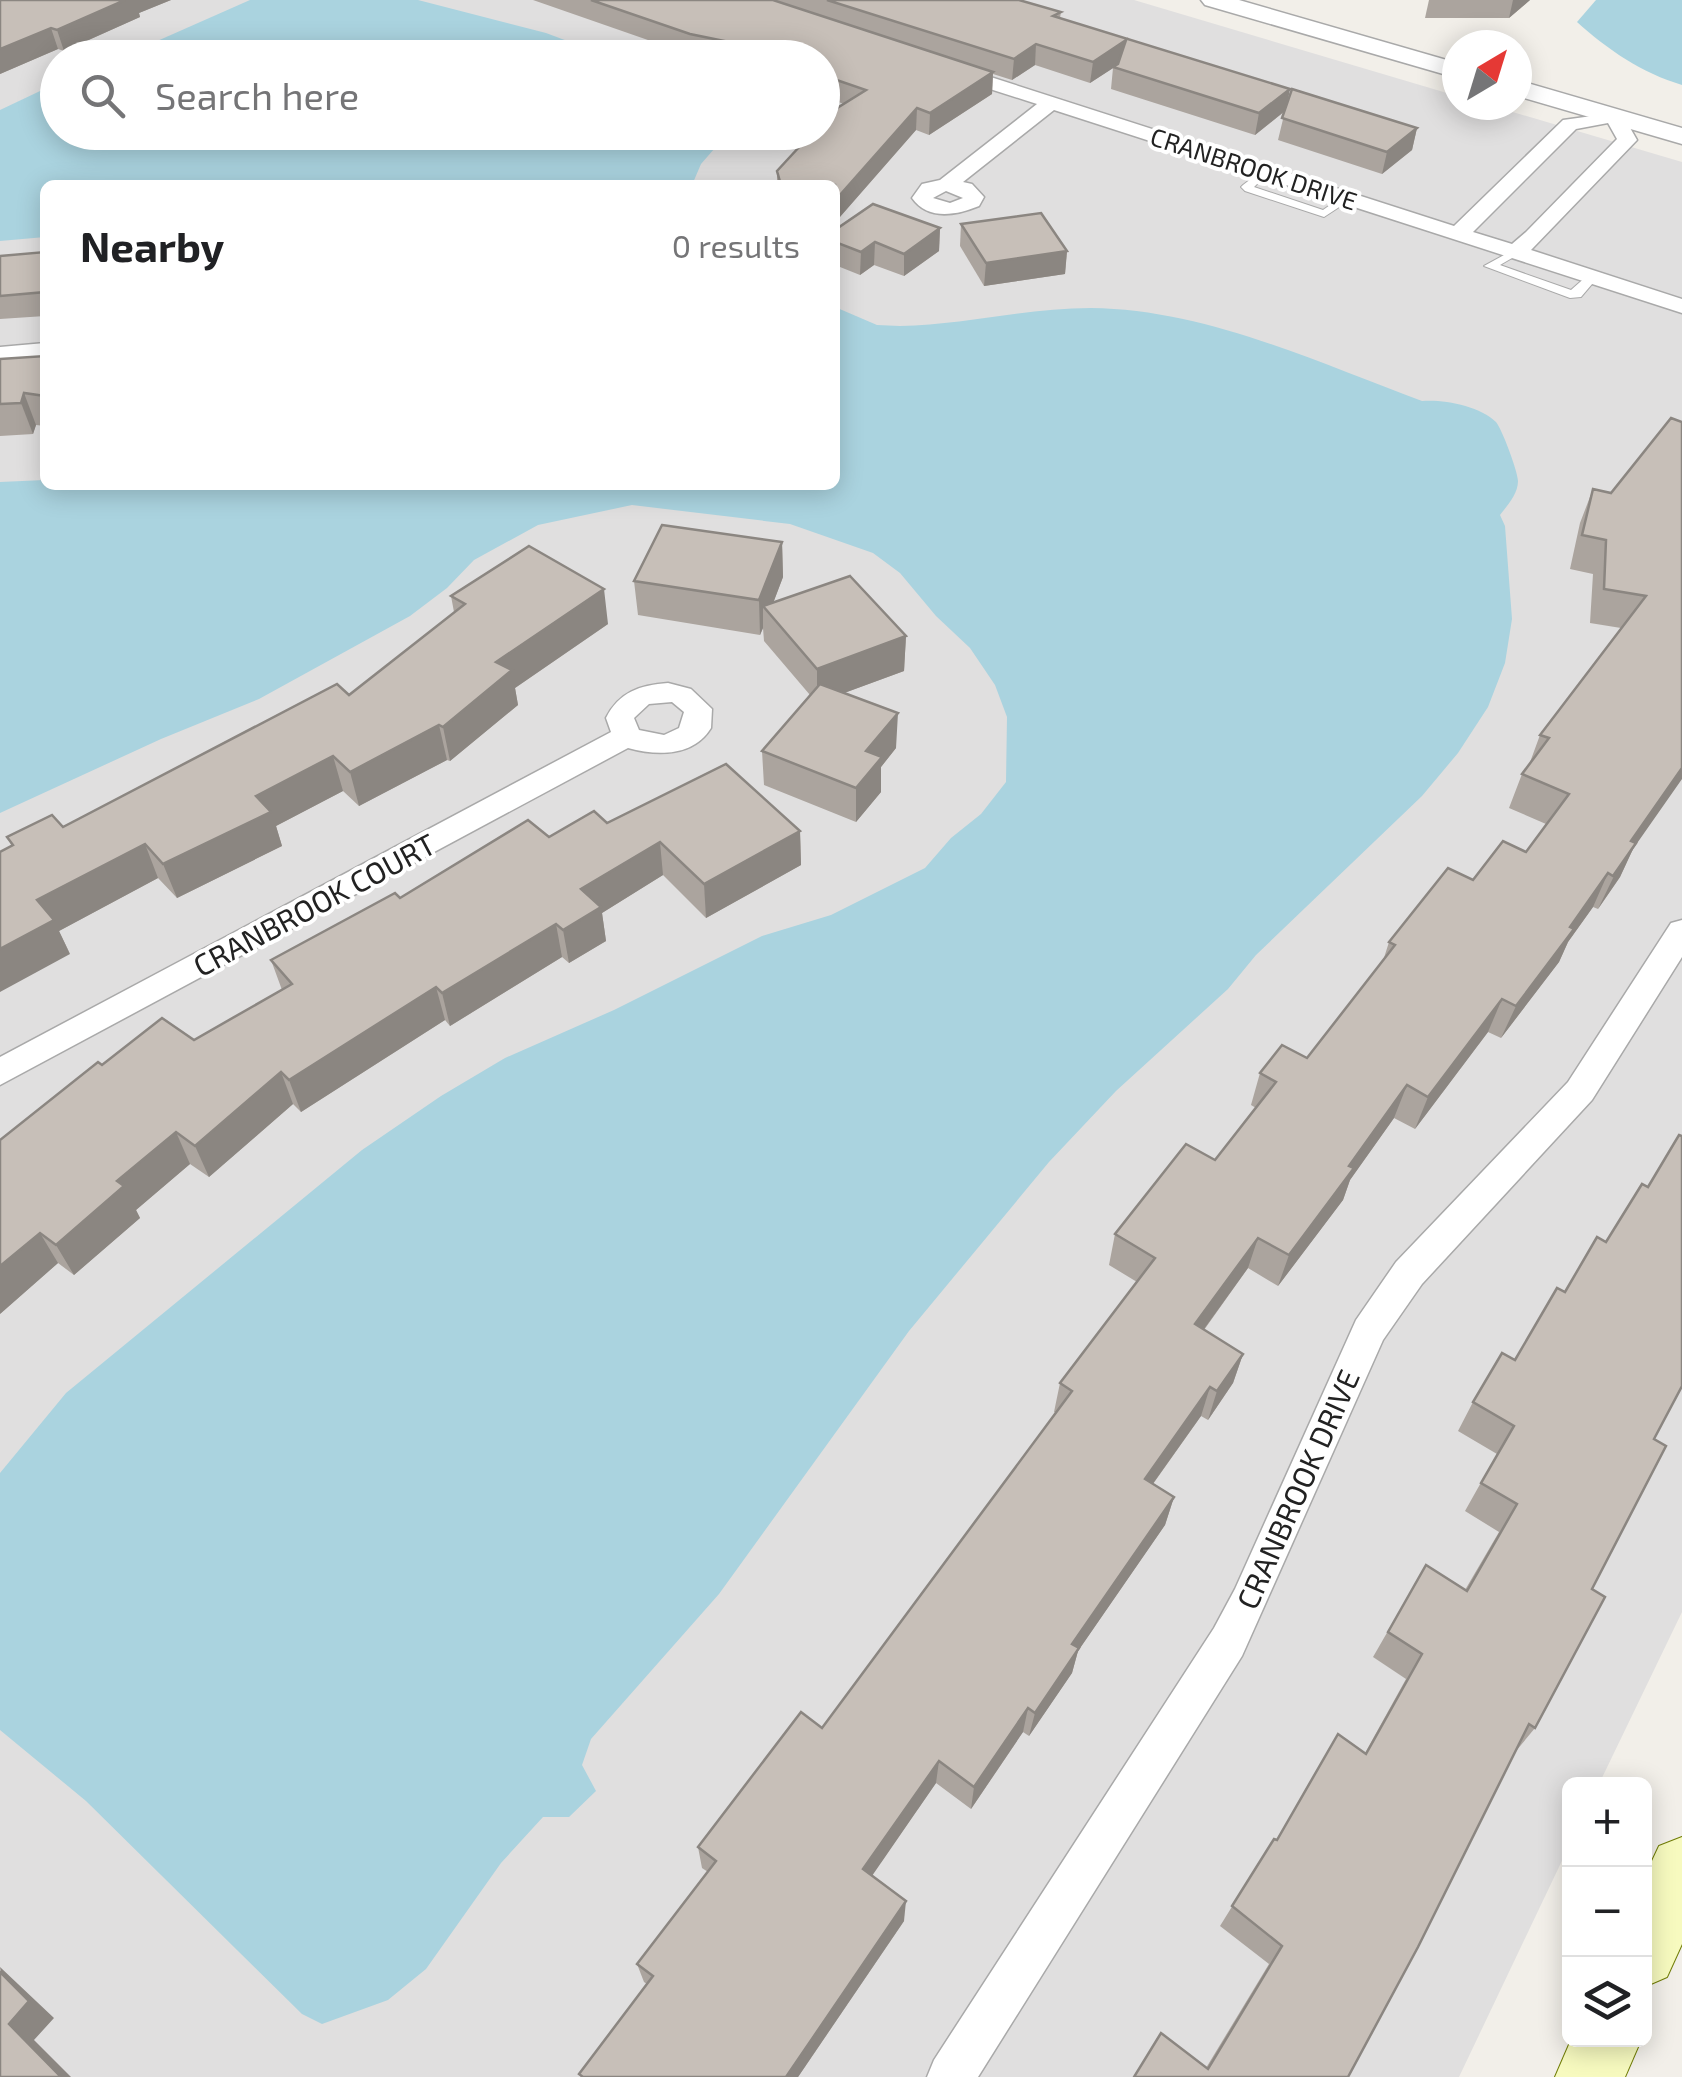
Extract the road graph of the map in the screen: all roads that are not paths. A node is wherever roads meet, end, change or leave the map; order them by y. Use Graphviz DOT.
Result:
graph roads {
  1 [pos="1213,0"];
  2 [pos="934,65"];
  3 [pos="1442,66"];
  4 [pos="1532,92"];
  5 [pos="1051,103"];
  6 [pos="1614,116"];
  7 [pos="1682,136"];
  8 [pos="946,184"];
  9 [pos="1458,234"];
  10 [pos="1515,252"];
  11 [pos="1682,306"];
  12 [pos="40,350"];
  13 [pos="0,354"];
  14 [pos="628,736"];
  15 [pos="1682,930"];
  16 [pos="0,1072"];
  17 [pos="1682,1868"];
  18 [pos="1652,1936"];
  19 [pos="1604,2047"];
  20 [pos="951,2077"];
  21 [pos="1590,2077"];
  1 -- 3 [label="street"];
  2 -- 5 [label="street, CRANBROOK DRIVE"];
  4 -- 6 [label="street"];
  5 -- 8 [label="street"];
  5 -- 9 [label="street, CRANBROOK DRIVE"];
  6 -- 7 [label="street"];
  6 -- 9 [label="street"];
  6 -- 10 [label="street"];
  9 -- 10 [label="street, CRANBROOK DRIVE"];
  10 -- 11 [label="street, CRANBROOK DRIVE"];
  12 -- 13 [label="street"];
  14 -- 16 [label="street, CRANBROOK COURT"];
  15 -- 20 [label="street, CRANBROOK DRIVE"];
  17 -- 18 [label="main road"];
  19 -- 21 [label="main road"];
}
